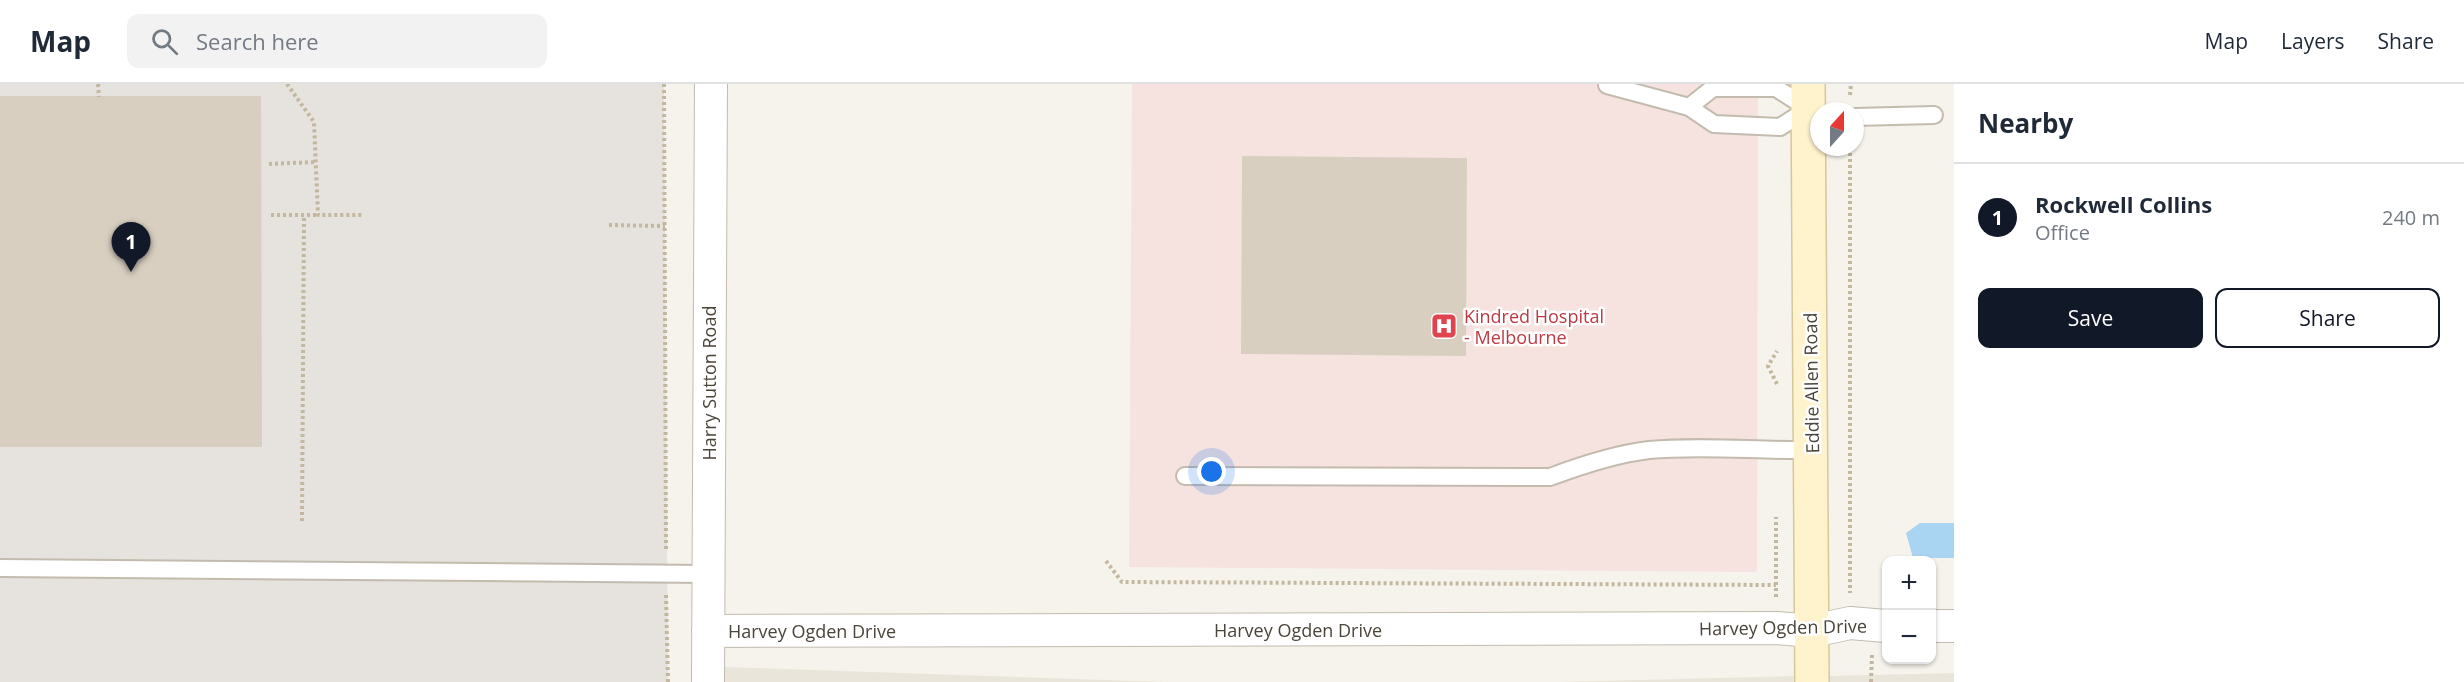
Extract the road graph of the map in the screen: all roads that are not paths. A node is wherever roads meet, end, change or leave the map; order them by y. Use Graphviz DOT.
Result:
graph roads {
  1 [pos="711,84"];
  2 [pos="1607,85"];
  3 [pos="1811,101"];
  4 [pos="1689,107"];
  5 [pos="1934,115"];
  6 [pos="1864,117"];
  7 [pos="1811,450"];
  8 [pos="1185,476"];
  9 [pos="0,568"];
  10 [pos="708,574"];
  11 [pos="1882,626"];
  12 [pos="1936,626"];
  13 [pos="1954,626"];
  14 [pos="708,631"];
  15 [pos="1813,631"];
  16 [pos="708,682"];
  17 [pos="1812,682"];
  1 -- 10 [label="street, Harry Sutton Road"];
  2 -- 4 [label="lane"];
  3 -- 4 [label="lane"];
  3 -- 4 [label="lane"];
  3 -- 7 [label="street, Eddie Allen Road"];
  5 -- 6 [label="lane"];
  7 -- 8 [label="lane"];
  7 -- 15 [label="street, Eddie Allen Road"];
  9 -- 10 [label="lane"];
  10 -- 14 [label="street, Harry Sutton Road"];
  11 -- 15 [label="street, Harvey Ogden Drive"];
  12 -- 13 [label="street"];
  14 -- 15 [label="street, Harvey Ogden Drive"];
  14 -- 16 [label="street, Harry Sutton Road"];
  15 -- 17 [label="street, Eddie Allen Road"];
}
